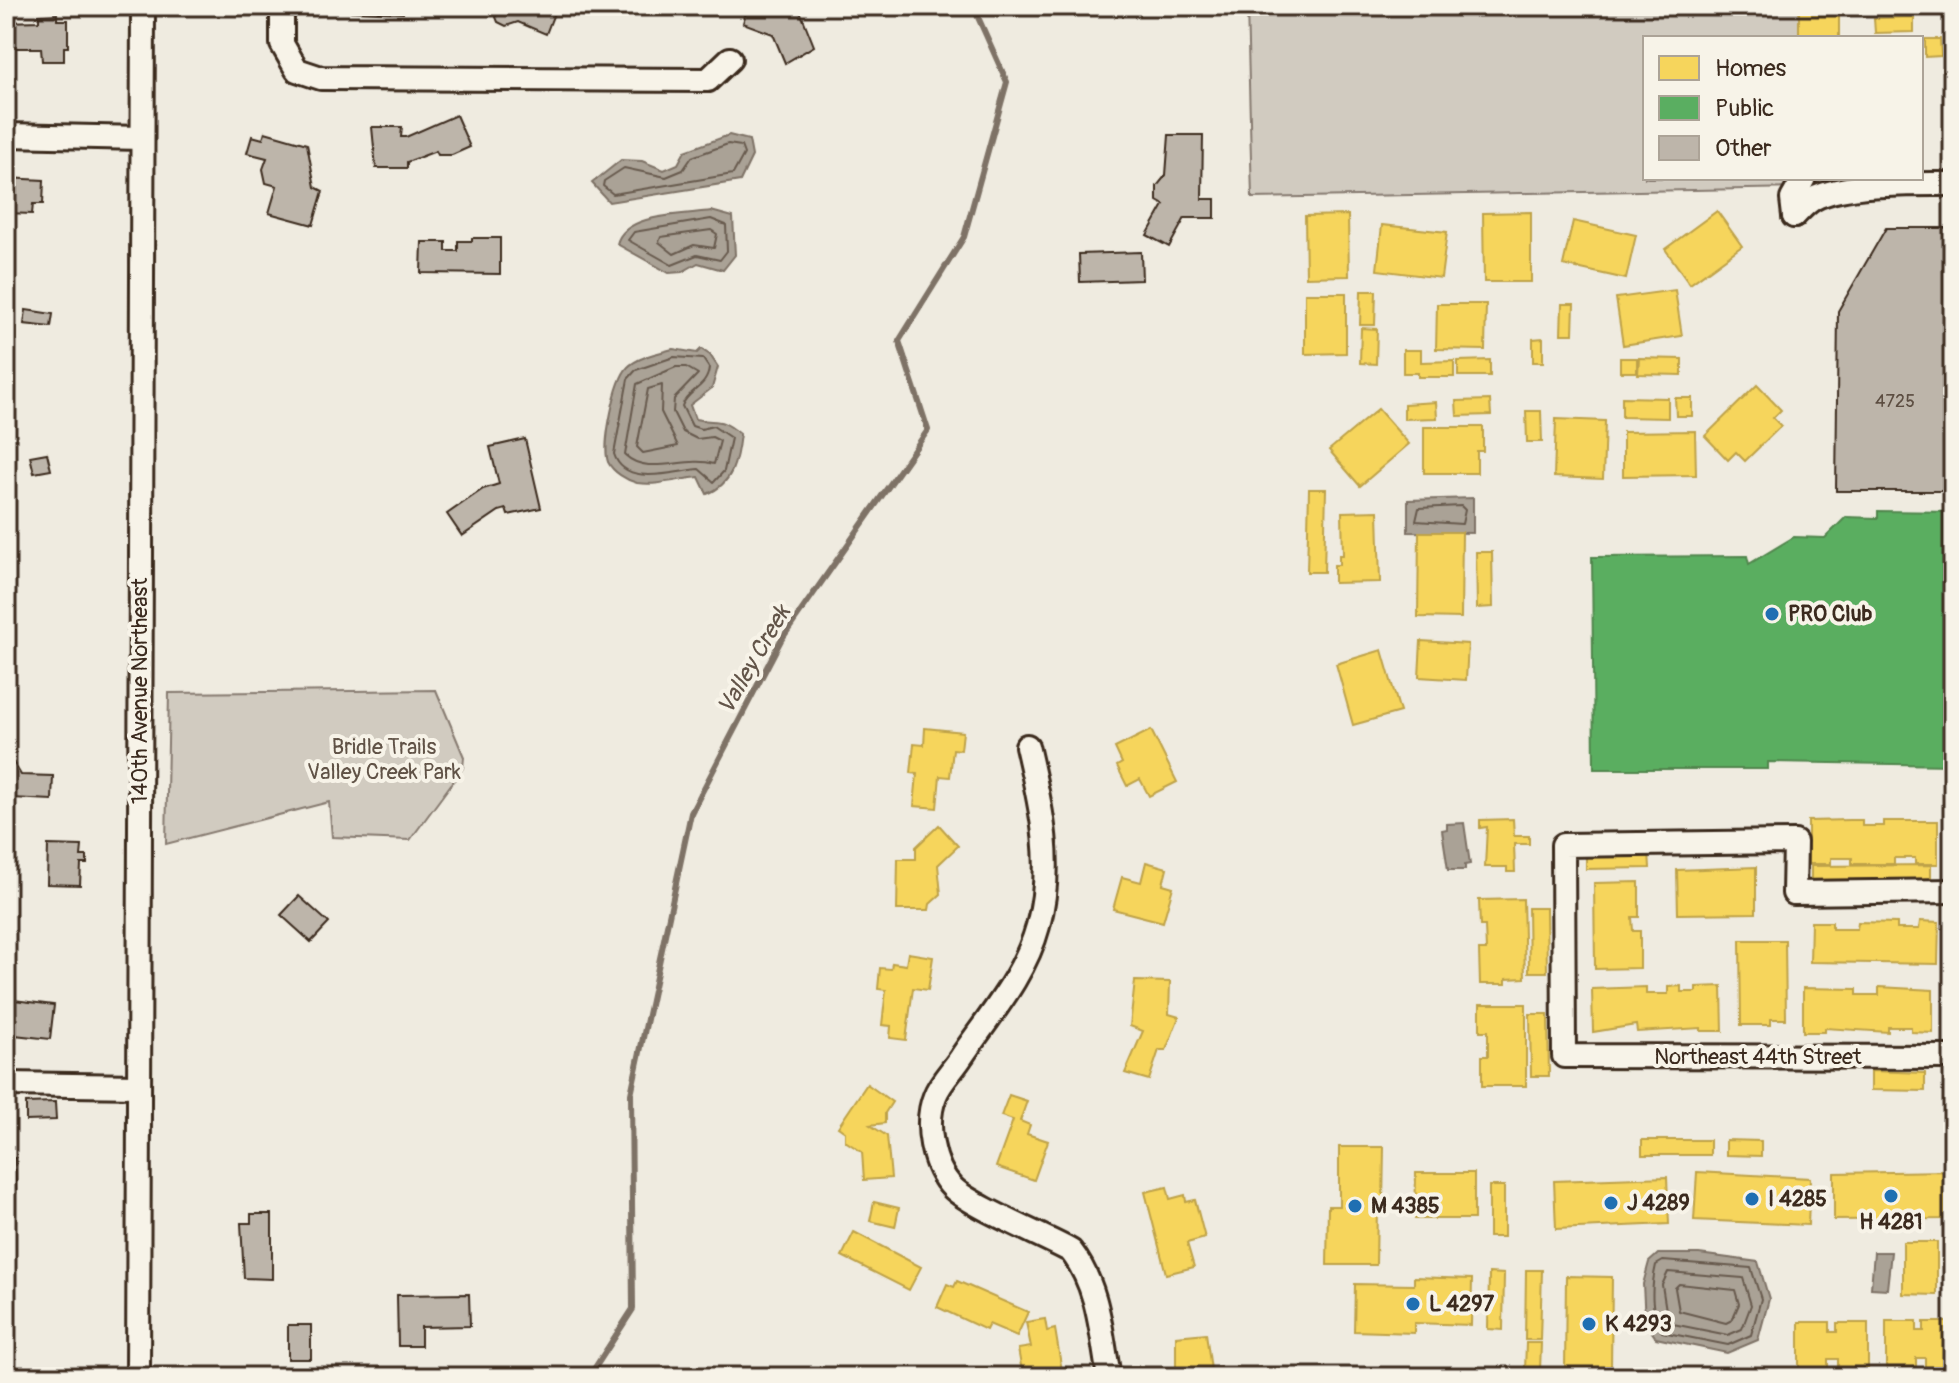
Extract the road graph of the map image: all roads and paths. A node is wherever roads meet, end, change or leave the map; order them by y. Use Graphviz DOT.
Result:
graph roads {
  1 [pos="143,6"];
  2 [pos="282,6"];
  3 [pos="730,59"];
  4 [pos="6,135"];
  5 [pos="142,138"];
  6 [pos="1803,180"];
  7 [pos="1893,181"];
  8 [pos="1953,184"];
  9 [pos="1027,746"];
  10 [pos="1953,891"];
  11 [pos="1953,1057"];
  12 [pos="6,1084"];
  13 [pos="139,1086"];
  14 [pos="138,1377"];
  15 [pos="1109,1377"];
  1 -- 5 [label="street, 140th Avenue Northeast"];
  2 -- 3 [label="street"];
  4 -- 5 [label="street"];
  5 -- 13 [label="street, 140th Avenue Northeast"];
  6 -- 7 [label="street"];
  7 -- 8 [label="street"];
  9 -- 15 [label="street"];
  10 -- 11 [label="street, Northeast 44th Street"];
  12 -- 13 [label="street"];
  13 -- 14 [label="street, 140th Avenue Northeast"];
}
